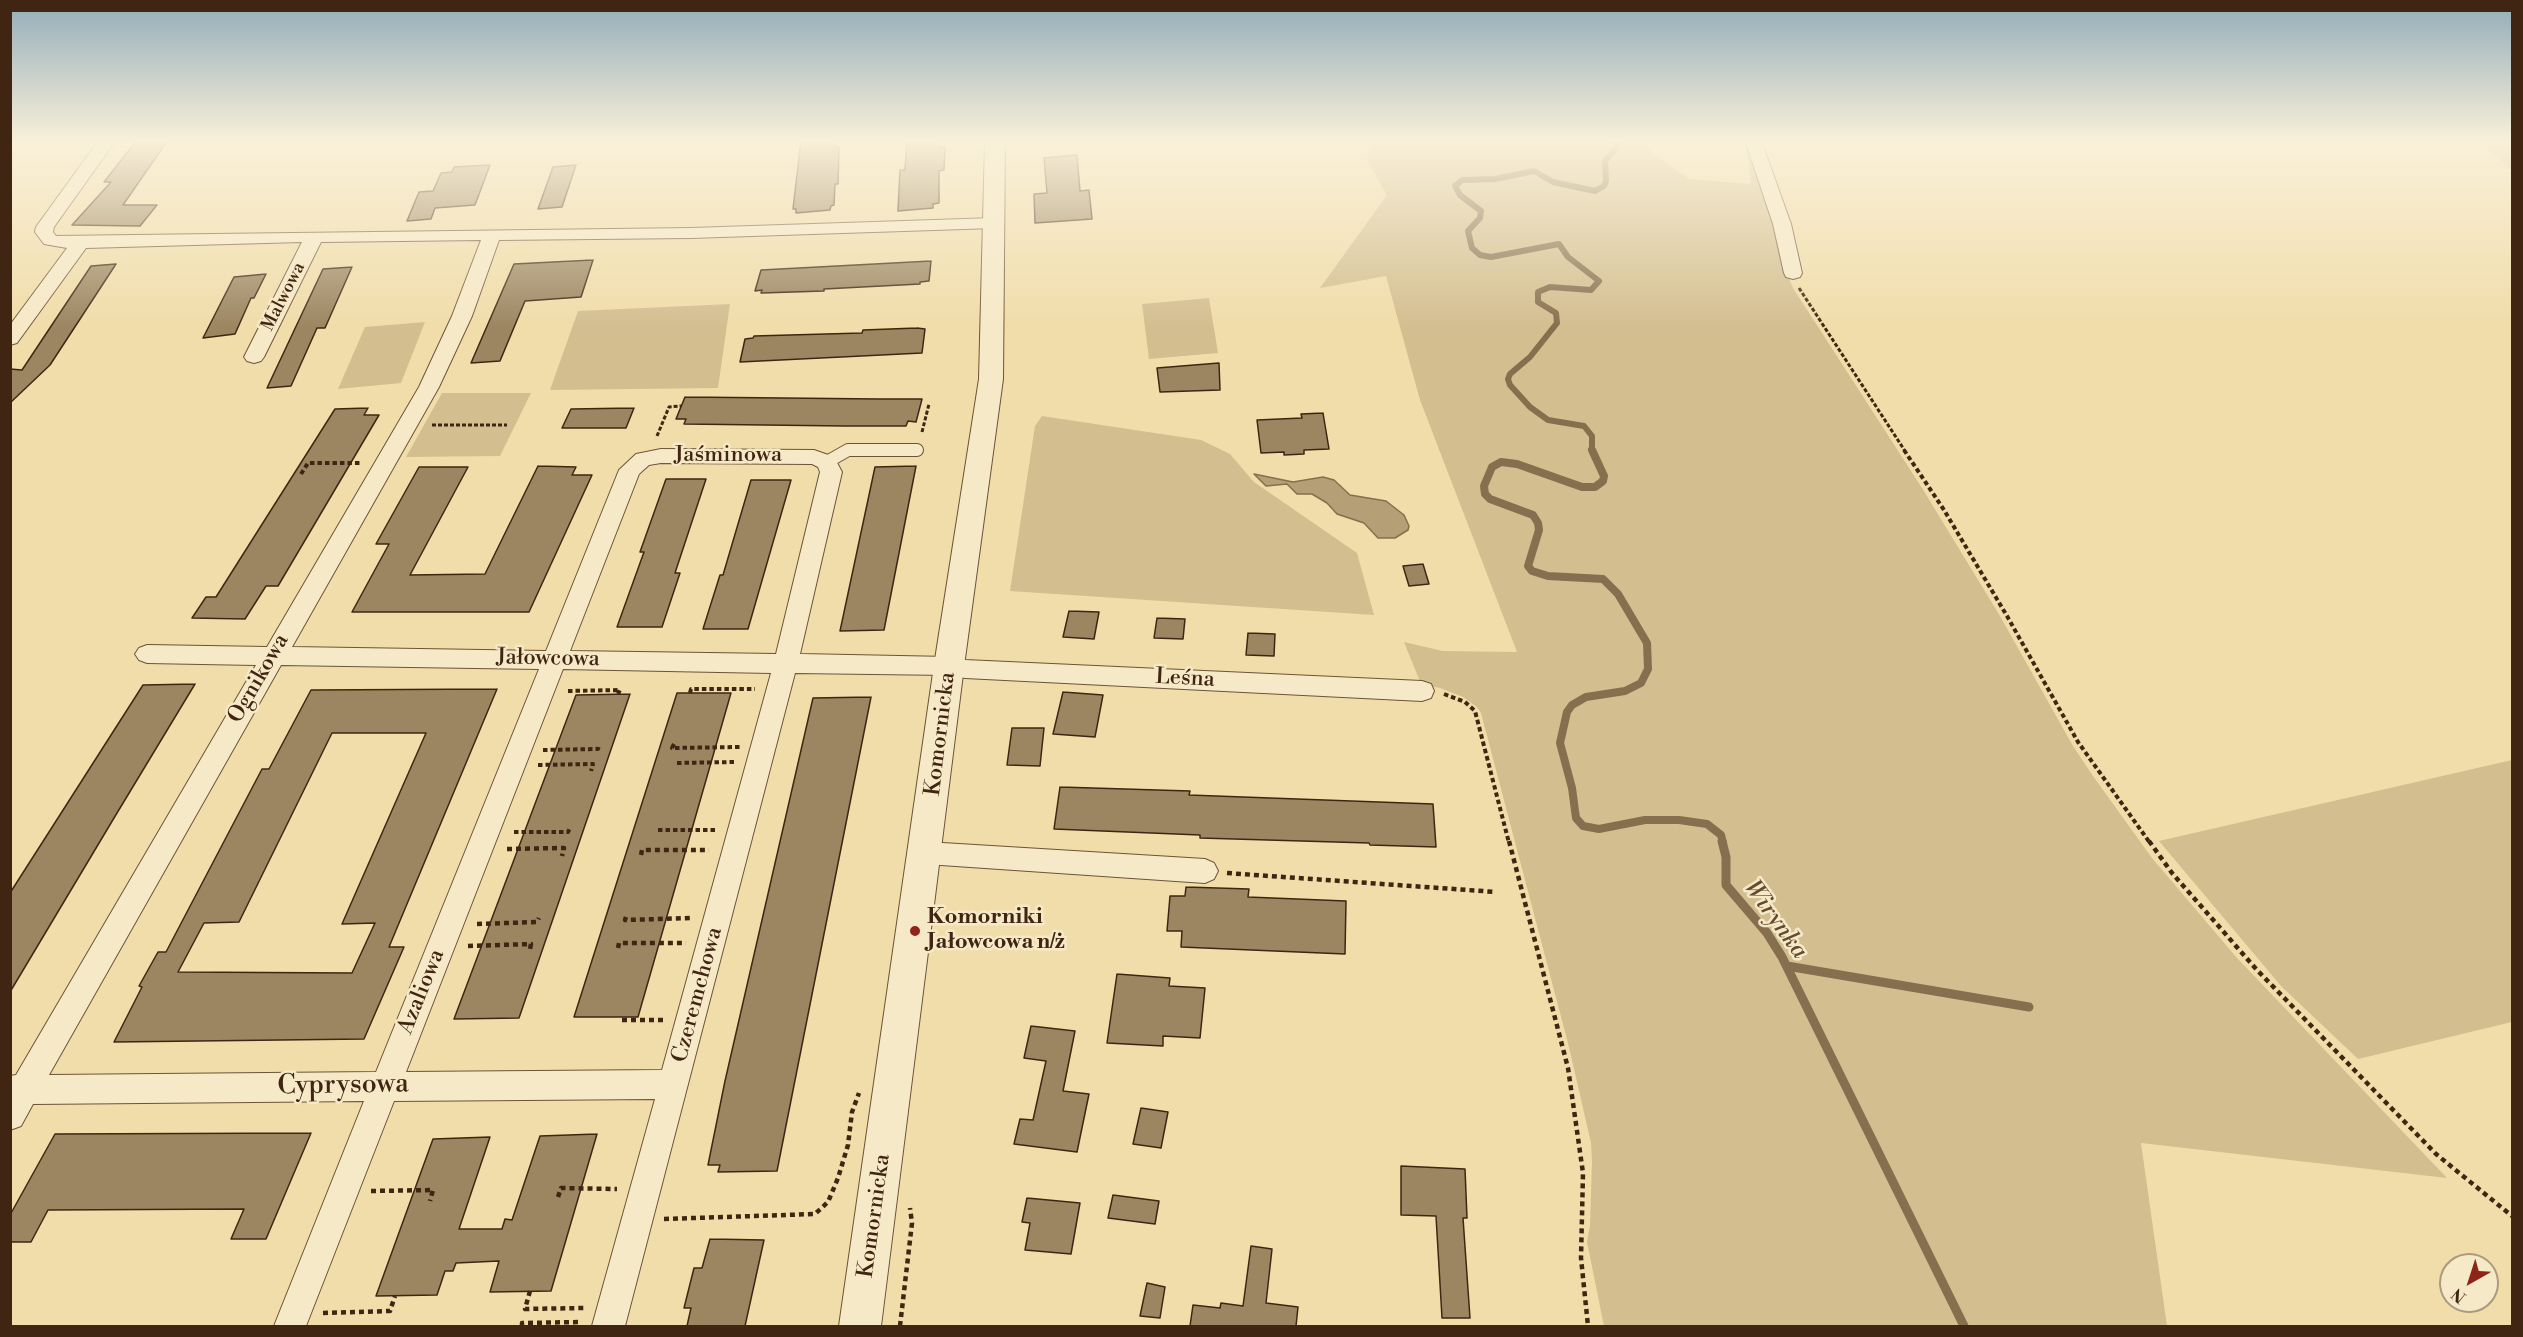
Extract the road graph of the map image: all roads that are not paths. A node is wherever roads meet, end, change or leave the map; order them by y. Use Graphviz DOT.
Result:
graph roads {
  1 [pos="63,202"];
  2 [pos="995,202"];
  3 [pos="1775,202"];
  4 [pos="995,223"];
  5 [pos="491,236"];
  6 [pos="314,237"];
  7 [pos="81,242"];
  8 [pos="1793,273"];
  9 [pos="10,339"];
  10 [pos="254,357"];
  11 [pos="917,450"];
  12 [pos="827,462"];
  13 [pos="147,654"];
  14 [pos="274,654"];
  15 [pos="554,659"];
  16 [pos="786,662"];
  17 [pos="949,666"];
  18 [pos="1422,691"];
  19 [pos="926,853"];
  20 [pos="1205,871"];
  21 [pos="675,1084"];
  22 [pos="385,1086"];
  23 [pos="15,1098"];
  24 [pos="611,1319"];
  25 [pos="293,1320"];
  26 [pos="860,1326"];
  1 -- 7 [label="street, Malwowa"];
  2 -- 4 [label="street, Komornicka"];
  3 -- 8 [label="street"];
  4 -- 5 [label="street, Malwowa"];
  4 -- 17 [label="street, Komornicka"];
  5 -- 6 [label="street, Malwowa"];
  5 -- 14 [label="street, Ognikowa"];
  6 -- 7 [label="street, Malwowa"];
  6 -- 10 [label="street, Malwowa"];
  7 -- 9 [label="street"];
  11 -- 12 [label="lane"];
  12 -- 15 [label="street, Jaśminowa"];
  12 -- 16 [label="street"];
  13 -- 14 [label="street, Jałowcowa"];
  14 -- 15 [label="street, Jałowcowa"];
  14 -- 23 [label="street, Ognikowa"];
  15 -- 16 [label="street, Jałowcowa"];
  15 -- 22 [label="street, Azaliowa"];
  16 -- 17 [label="street, Jałowcowa"];
  16 -- 21 [label="street, Czeremchowa"];
  17 -- 18 [label="street, Leśna"];
  17 -- 19 [label="street, Komornicka"];
  19 -- 20 [label="street"];
  19 -- 26 [label="street, Komornicka"];
  21 -- 22 [label="street, Cyprysowa"];
  21 -- 24 [label="street, Czeremchowa"];
  22 -- 23 [label="street, Cyprysowa"];
  22 -- 25 [label="street, Azaliowa"];
}
